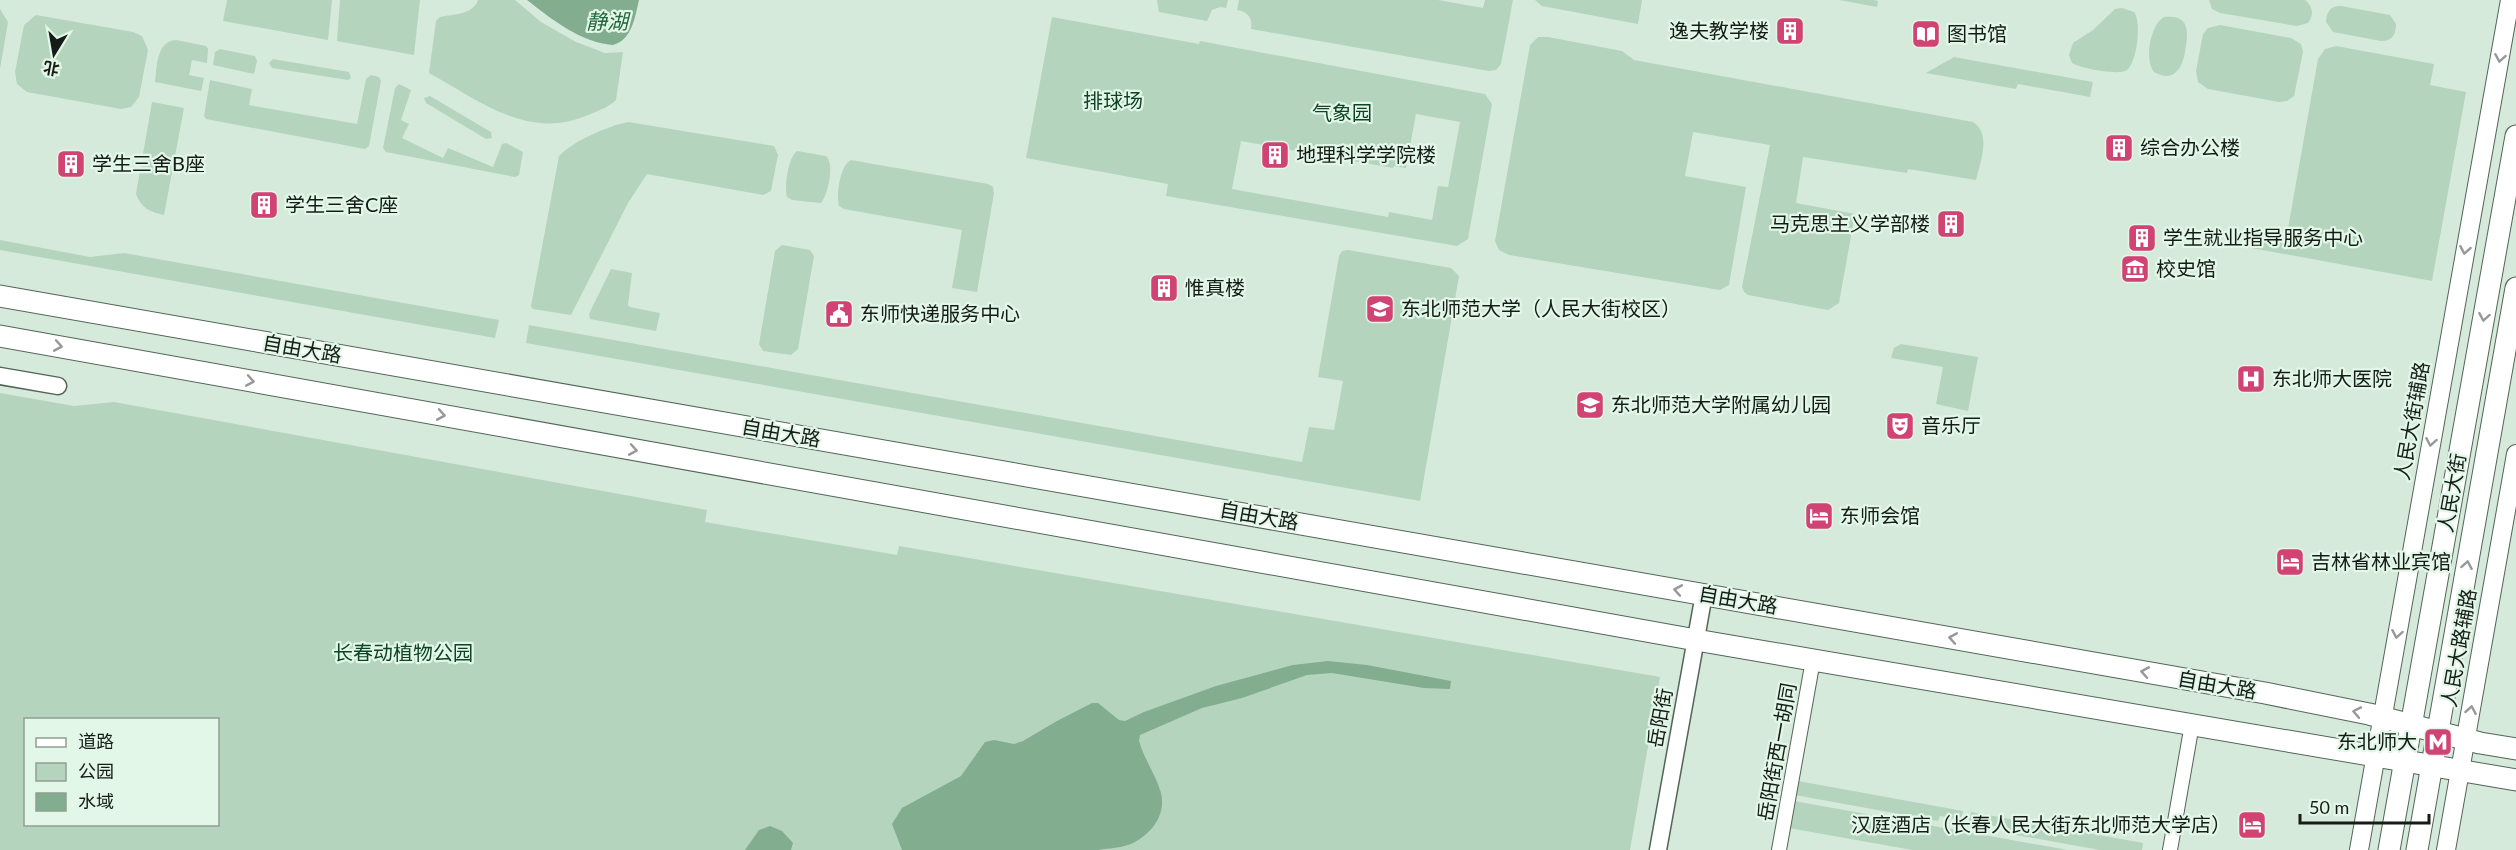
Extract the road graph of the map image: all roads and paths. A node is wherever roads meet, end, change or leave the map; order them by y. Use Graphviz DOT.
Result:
graph roads {
  1 [pos="2510,0"];
  2 [pos="2516,136"];
  3 [pos="2516,288"];
  4 [pos="0,296"];
  5 [pos="0,336"];
  6 [pos="0,376"];
  7 [pos="58,386"];
  8 [pos="2516,454"];
  9 [pos="1704,594"];
  10 [pos="1696,640"];
  11 [pos="1813,660"];
  12 [pos="2382,717"];
  13 [pos="2192,724"];
  14 [pos="2411,725"];
  15 [pos="2438,732"];
  16 [pos="2465,739"];
  17 [pos="2516,749"];
  18 [pos="2376,756"];
  19 [pos="2405,760"];
  20 [pos="2432,765"];
  21 [pos="2460,770"];
  22 [pos="2516,780"];
  23 [pos="1658,850"];
  24 [pos="1779,850"];
  25 [pos="2170,850"];
  26 [pos="2359,850"];
  27 [pos="2389,850"];
  28 [pos="2417,850"];
  29 [pos="2446,850"];
  1 -- 12 [label="main road, 人民大街辅路, one-way"];
  2 -- 14 [label="main road, 人民大街, one-way"];
  15 -- 3 [label="main road, 人民大街, one-way"];
  9 -- 4 [label="main road, 自由大路, one-way"];
  5 -- 10 [label="main road, 自由大路, one-way"];
  6 -- 7 [label="street"];
  16 -- 8 [label="main road, 人民大路辅路, one-way"];
  9 -- 10 [label="street, 岳阳街"];
  12 -- 9 [label="main road, 自由大路, one-way"];
  10 -- 11 [label="main road, 自由大路"];
  10 -- 23 [label="street, 岳阳街"];
  11 -- 13 [label="main road, 自由大路"];
  11 -- 24 [label="street, 岳阳街西一胡同"];
  12 -- 14 [label="main road, 自由大路"];
  12 -- 18 [label="main road, 人民大街辅路"];
  13 -- 18 [label="main road, 自由大路"];
  13 -- 25 [label="street"];
  14 -- 15 [label="main road, 自由大路"];
  14 -- 19 [label="main road, 人民大街"];
  15 -- 16 [label="main road, 自由大路"];
  15 -- 20 [label="main road, 人民大街"];
  16 -- 17 [label="main road, 自由大路"];
  16 -- 21 [label="main road, 人民大路辅路"];
  18 -- 19 [label="main road, 自由大路"];
  18 -- 26 [label="main road, 人民大街辅路"];
  19 -- 20 [label="main road, 自由大路"];
  19 -- 27 [label="main road, 人民大街"];
  20 -- 21 [label="main road, 自由大路"];
  20 -- 28 [label="main road, 人民大街"];
  21 -- 22 [label="main road, 自由大路"];
  21 -- 29 [label="main road, 人民大路辅路"];
}
